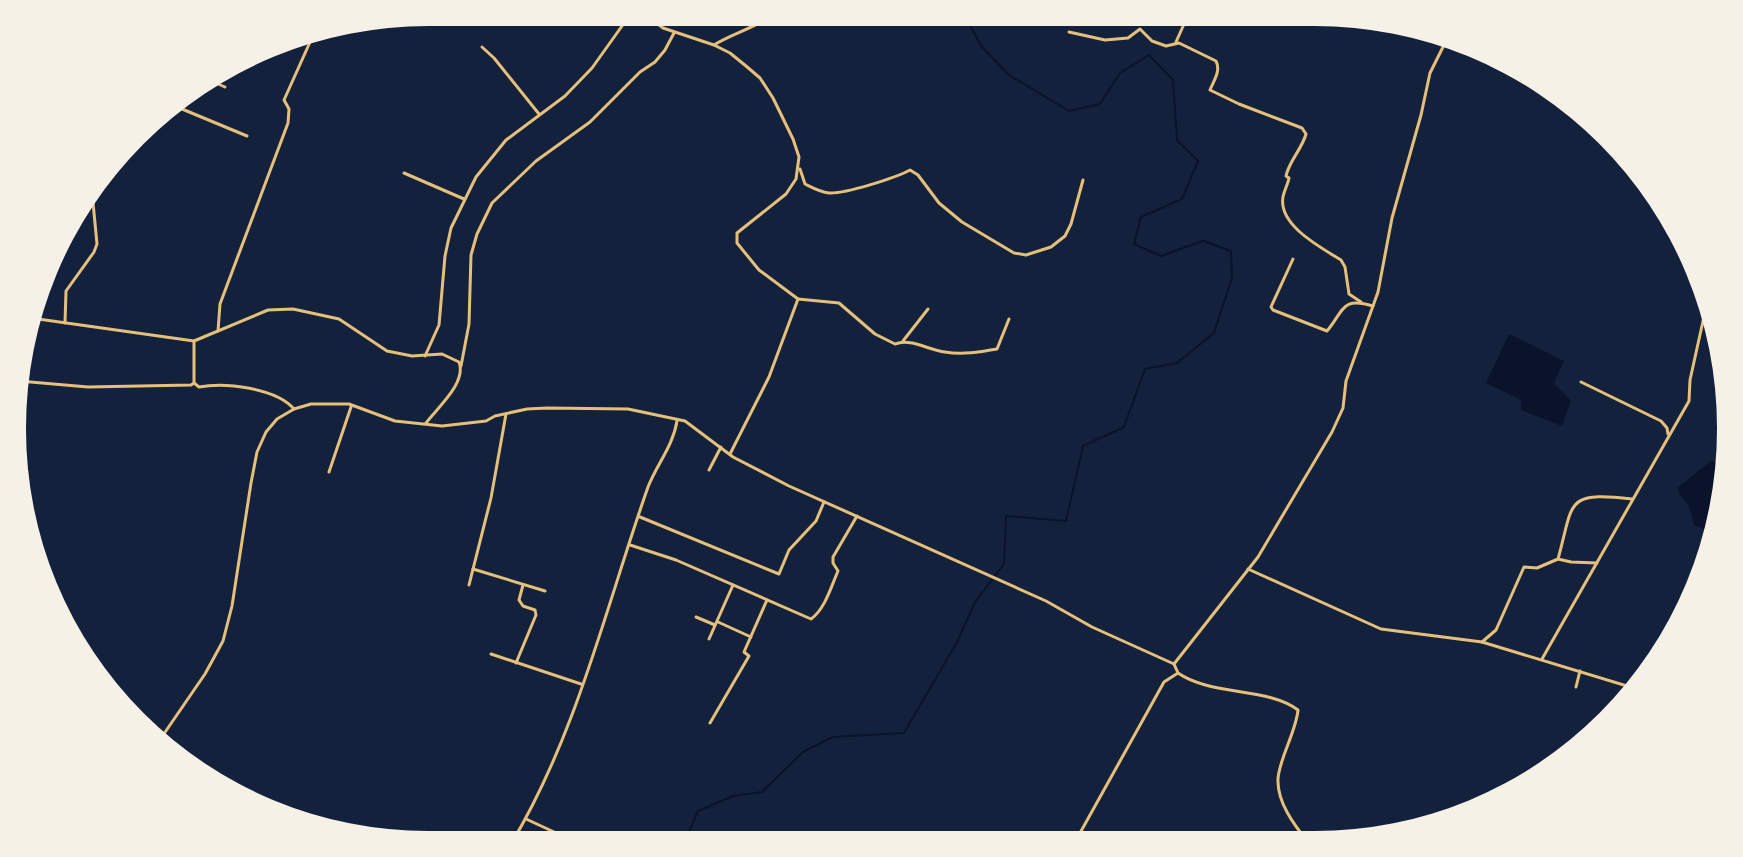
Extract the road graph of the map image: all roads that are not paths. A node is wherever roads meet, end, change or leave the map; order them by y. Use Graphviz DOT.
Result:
graph roads {
  1 [pos="622,26"];
  2 [pos="660,26"];
  3 [pos="751,26"];
  4 [pos="1183,26"];
  5 [pos="675,32"];
  6 [pos="1069,32"];
  7 [pos="309,44"];
  8 [pos="1175,44"];
  9 [pos="714,45"];
  10 [pos="482,47"];
  11 [pos="1443,47"];
  12 [pos="220,85"];
  13 [pos="225,87"];
  14 [pos="183,109"];
  15 [pos="539,114"];
  16 [pos="247,136"];
  17 [pos="799,165"];
  18 [pos="404,173"];
  19 [pos="1083,180"];
  20 [pos="464,199"];
  21 [pos="93,206"];
  22 [pos="1293,259"];
  23 [pos="798,299"];
  24 [pos="1361,302"];
  25 [pos="1373,306"];
  26 [pos="928,309"];
  27 [pos="1009,319"];
  28 [pos="41,320"];
  29 [pos="65,323"];
  30 [pos="1703,323"];
  31 [pos="218,331"];
  32 [pos="194,341"];
  33 [pos="903,341"];
  34 [pos="425,356"];
  35 [pos="461,366"];
  36 [pos="29,382"];
  37 [pos="1581,382"];
  38 [pos="194,383"];
  39 [pos="348,404"];
  40 [pos="294,409"];
  41 [pos="506,414"];
  42 [pos="677,420"];
  43 [pos="426,423"];
  44 [pos="1668,436"];
  45 [pos="721,447"];
  46 [pos="730,455"];
  47 [pos="709,470"];
  48 [pos="329,472"];
  49 [pos="1632,499"];
  50 [pos="824,501"];
  51 [pos="857,516"];
  52 [pos="640,517"];
  53 [pos="630,545"];
  54 [pos="1558,559"];
  55 [pos="1597,563"];
  56 [pos="473,569"];
  57 [pos="1248,569"];
  58 [pos="469,585"];
  59 [pos="523,585"];
  60 [pos="733,585"];
  61 [pos="545,591"];
  62 [pos="767,600"];
  63 [pos="696,617"];
  64 [pos="716,623"];
  65 [pos="751,637"];
  66 [pos="709,639"];
  67 [pos="1482,642"];
  68 [pos="491,654"];
  69 [pos="1542,659"];
  70 [pos="516,663"];
  71 [pos="1174,664"];
  72 [pos="1580,671"];
  73 [pos="1178,673"];
  74 [pos="581,684"];
  75 [pos="1625,685"];
  76 [pos="1576,687"];
  77 [pos="710,723"];
  78 [pos="165,733"];
  79 [pos="526,819"];
  80 [pos="519,831"];
  81 [pos="552,831"];
  82 [pos="1081,831"];
  83 [pos="1299,831"];
  1 -- 15 [label="street"];
  2 -- 5 [label="street"];
  3 -- 9 [label="street"];
  4 -- 8 [label="street"];
  5 -- 9 [label="street"];
  5 -- 35 [label="street"];
  6 -- 8 [label="street"];
  7 -- 31 [label="street"];
  8 -- 24 [label="street"];
  9 -- 17 [label="street"];
  10 -- 15 [label="street"];
  11 -- 25 [label="street"];
  12 -- 13 [label="street"];
  14 -- 16 [label="street"];
  15 -- 20 [label="street"];
  17 -- 19 [label="street"];
  17 -- 23 [label="street"];
  18 -- 20 [label="street"];
  20 -- 34 [label="street"];
  21 -- 29 [label="street"];
  22 -- 24 [label="street"];
  23 -- 33 [label="street"];
  23 -- 46 [label="street"];
  24 -- 25 [label="street"];
  25 -- 57 [label="street"];
  26 -- 33 [label="street"];
  27 -- 33 [label="street"];
  28 -- 29 [label="street"];
  29 -- 32 [label="street"];
  30 -- 44 [label="street"];
  31 -- 32 [label="street"];
  31 -- 34 [label="street"];
  32 -- 38 [label="street"];
  34 -- 35 [label="street"];
  35 -- 43 [label="street"];
  36 -- 38 [label="street"];
  37 -- 44 [label="street"];
  38 -- 40 [label="street"];
  39 -- 40 [label="street"];
  39 -- 43 [label="street"];
  39 -- 48 [label="street"];
  40 -- 78 [label="street"];
  41 -- 42 [label="street"];
  41 -- 43 [label="street"];
  41 -- 56 [label="street"];
  42 -- 45 [label="street"];
  42 -- 52 [label="street"];
  44 -- 49 [label="street"];
  45 -- 46 [label="street"];
  45 -- 47 [label="street"];
  46 -- 50 [label="street"];
  49 -- 54 [label="street"];
  49 -- 55 [label="street"];
  50 -- 51 [label="street"];
  50 -- 52 [label="street"];
  51 -- 62 [label="street"];
  51 -- 71 [label="street"];
  52 -- 53 [label="street"];
  53 -- 60 [label="street"];
  53 -- 74 [label="street"];
  54 -- 55 [label="street"];
  54 -- 67 [label="street"];
  55 -- 69 [label="street"];
  56 -- 58 [label="street"];
  56 -- 59 [label="street"];
  57 -- 67 [label="street"];
  57 -- 71 [label="street"];
  59 -- 61 [label="street"];
  59 -- 70 [label="street"];
  60 -- 62 [label="street"];
  60 -- 64 [label="street"];
  62 -- 65 [label="street"];
  63 -- 64 [label="street"];
  64 -- 65 [label="street"];
  64 -- 66 [label="street"];
  65 -- 77 [label="street"];
  67 -- 69 [label="street"];
  68 -- 70 [label="street"];
  69 -- 72 [label="street"];
  70 -- 74 [label="street"];
  71 -- 73 [label="street"];
  72 -- 75 [label="street"];
  72 -- 76 [label="street"];
  73 -- 82 [label="street"];
  73 -- 83 [label="street"];
  74 -- 79 [label="street"];
  79 -- 80 [label="street"];
  79 -- 81 [label="street"];
}
